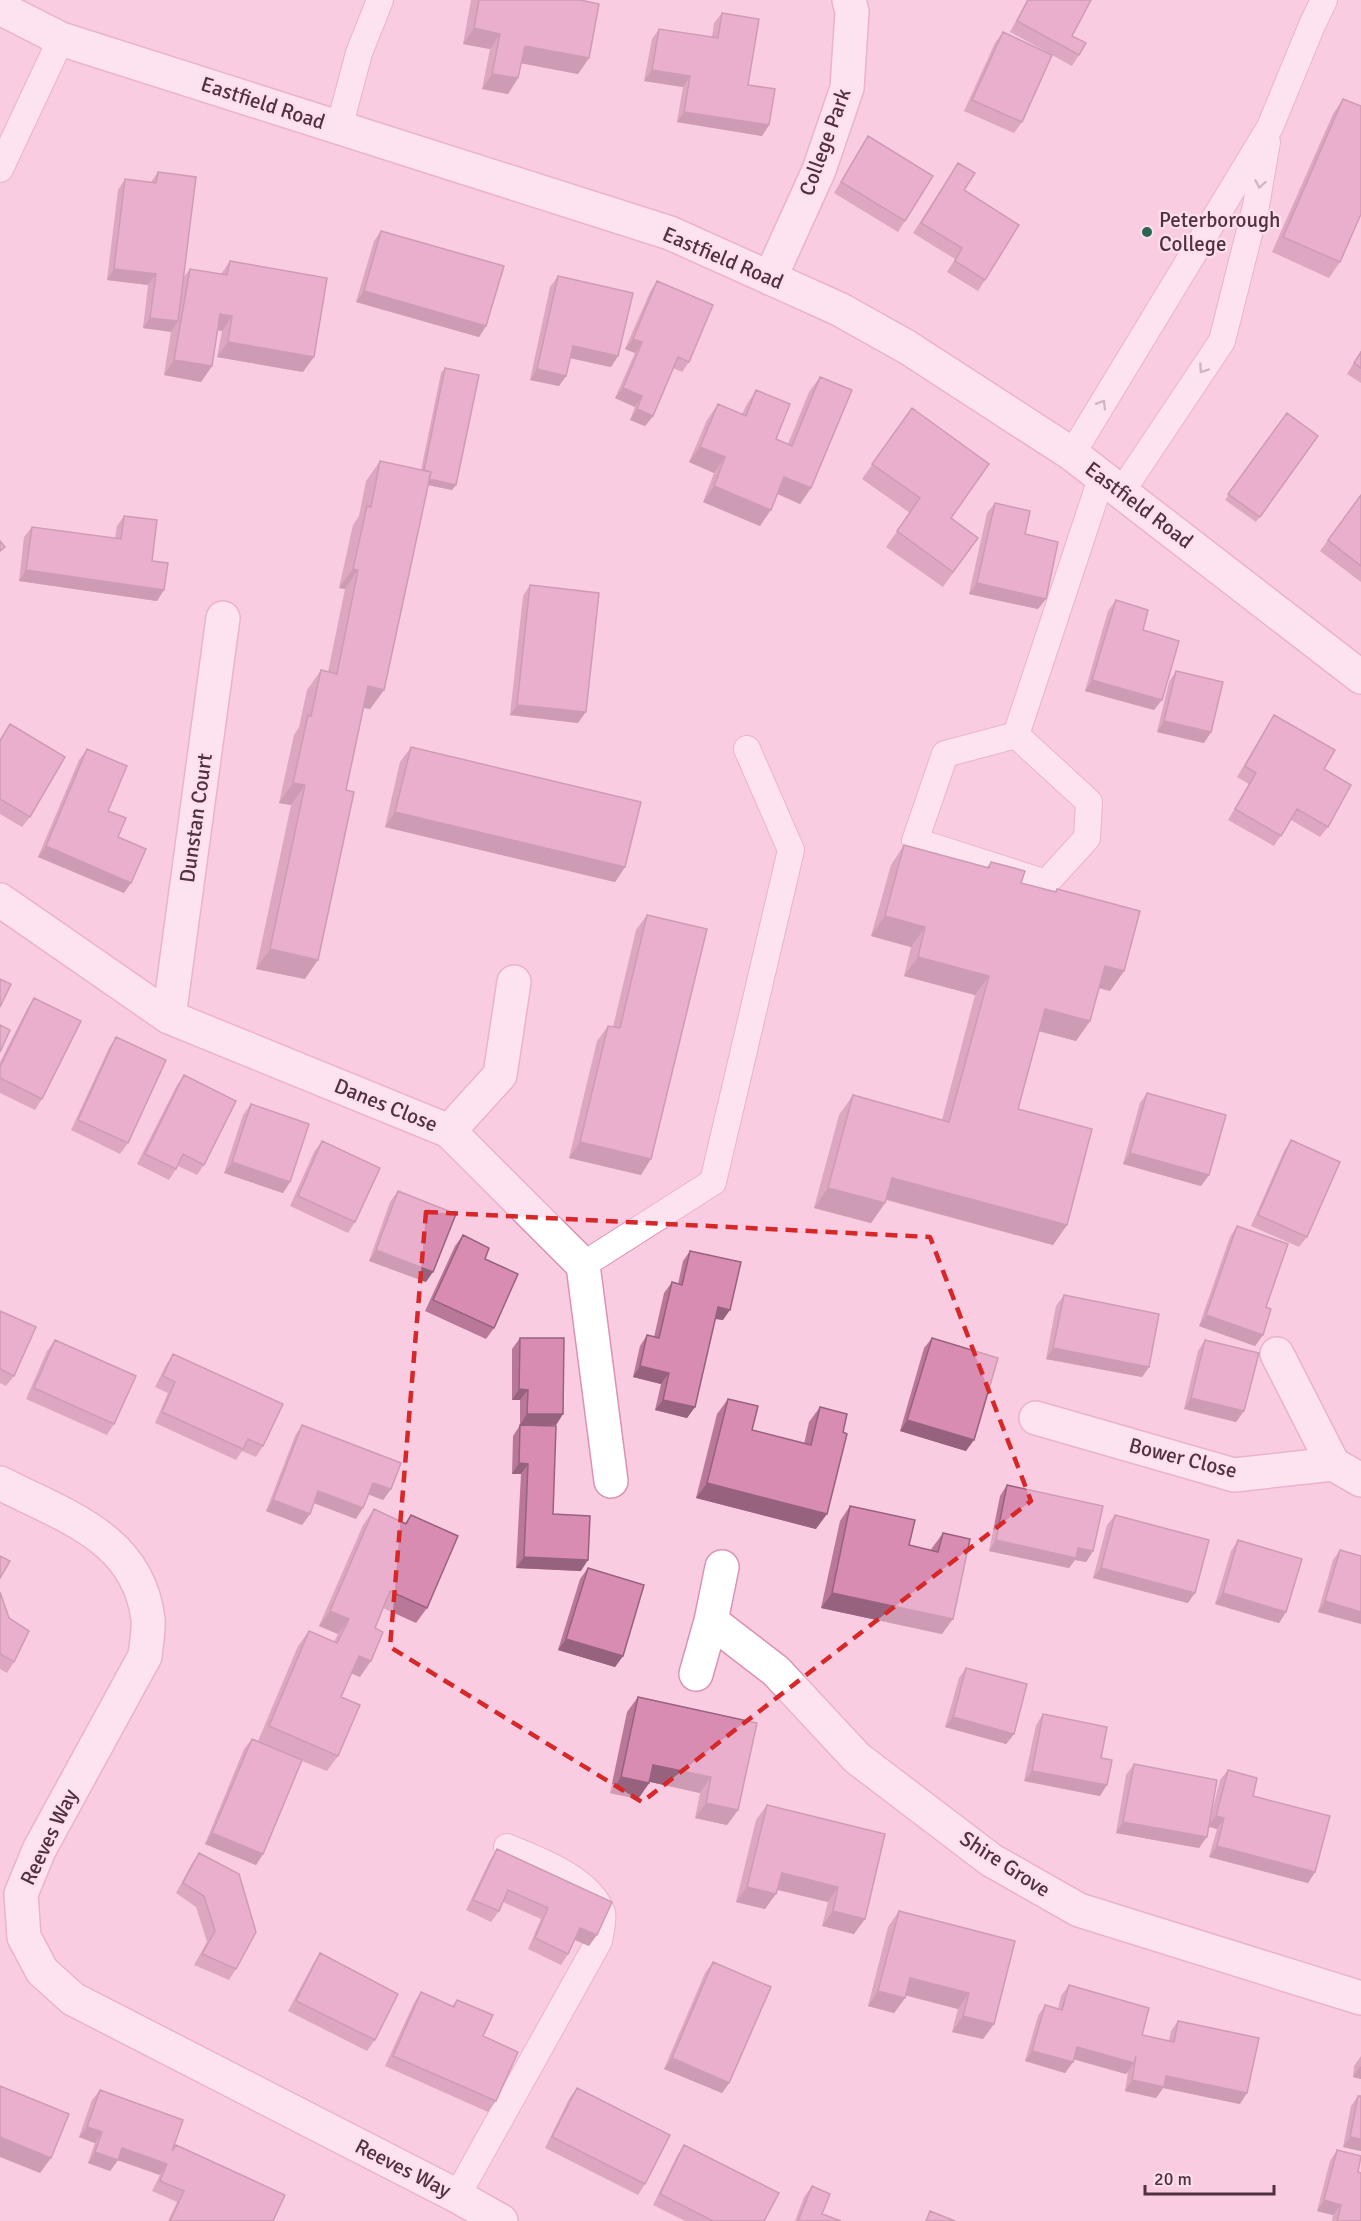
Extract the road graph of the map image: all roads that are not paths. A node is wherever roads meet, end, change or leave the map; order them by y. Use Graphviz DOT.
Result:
graph roads {
  1 [pos="380,0"];
  2 [pos="849,0"];
  3 [pos="1324,0"];
  4 [pos="0,8"];
  5 [pos="61,39"];
  6 [pos="1270,127"];
  7 [pos="339,128"];
  8 [pos="0,169"];
  9 [pos="770,278"];
  10 [pos="1072,454"];
  11 [pos="1112,484"];
  12 [pos="223,618"];
  13 [pos="1361,677"];
  14 [pos="1016,735"];
  15 [pos="747,748"];
  16 [pos="0,900"];
  17 [pos="514,982"];
  18 [pos="169,1017"];
  19 [pos="449,1131"];
  20 [pos="582,1265"];
  21 [pos="1278,1354"];
  22 [pos="1036,1418"];
  23 [pos="1347,1472"];
  24 [pos="611,1481"];
  25 [pos="0,1484"];
  26 [pos="722,1567"];
  27 [pos="711,1621"];
  28 [pos="696,1674"];
  29 [pos="507,1847"];
  30 [pos="1361,1998"];
  31 [pos="457,2196"];
  32 [pos="501,2221"];
  1 -- 7 [label="lane"];
  2 -- 9 [label="street, College Park"];
  3 -- 6 [label="lane"];
  4 -- 5 [label="street, Eastfield Road"];
  5 -- 7 [label="street, Eastfield Road"];
  5 -- 8 [label="lane"];
  10 -- 6 [label="lane, one-way"];
  6 -- 11 [label="lane, one-way"];
  7 -- 9 [label="street, Eastfield Road"];
  9 -- 10 [label="street, Eastfield Road"];
  10 -- 11 [label="street, Eastfield Road"];
  11 -- 13 [label="street, Eastfield Road"];
  11 -- 14 [label="lane"];
  12 -- 18 [label="street, Dunstan Court"];
  14 -- 14 [label="lane"];
  15 -- 20 [label="lane"];
  16 -- 18 [label="street, Danes Close"];
  17 -- 19 [label="street"];
  18 -- 19 [label="street, Danes Close"];
  19 -- 20 [label="street, Danes Close"];
  20 -- 24 [label="street"];
  21 -- 23 [label="street, Bower Close"];
  22 -- 23 [label="street, Bower Close"];
  25 -- 31 [label="street, Reeves Way"];
  26 -- 27 [label="street"];
  27 -- 28 [label="street"];
  27 -- 30 [label="street, Shire Grove"];
  29 -- 31 [label="lane"];
  31 -- 32 [label="street, Reeves Way"];
}
